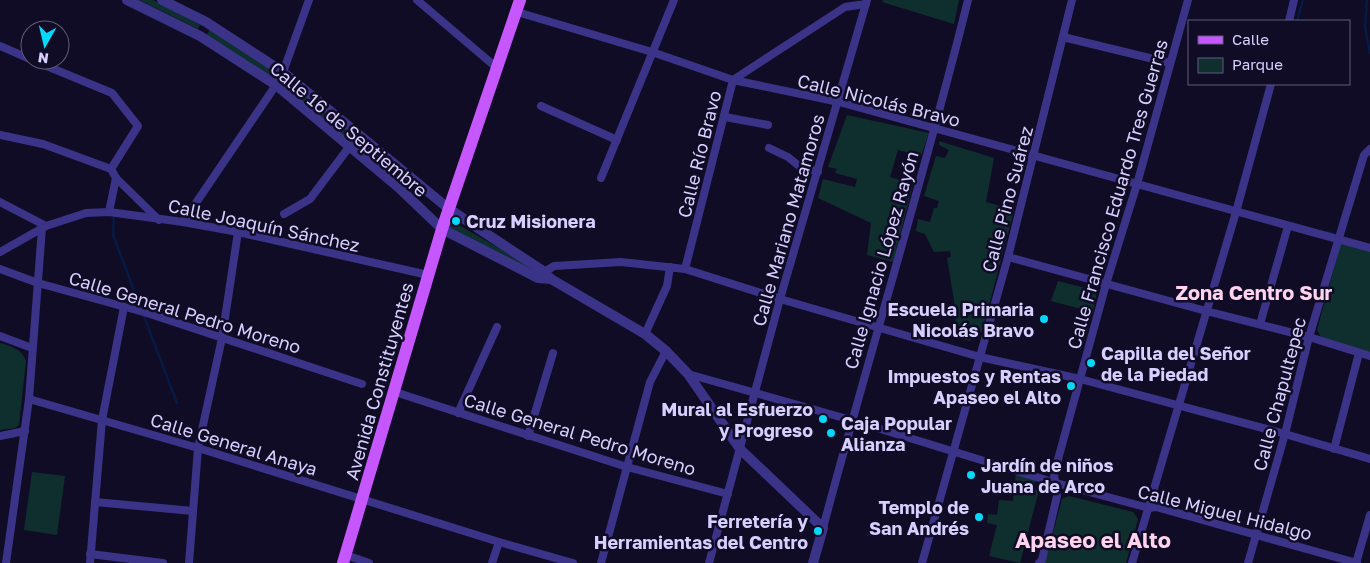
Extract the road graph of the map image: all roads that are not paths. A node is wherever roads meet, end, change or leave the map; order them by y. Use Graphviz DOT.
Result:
graph roads {
  1 [pos="127,0"];
  2 [pos="162,0"];
  3 [pos="309,0"];
  4 [pos="417,0"];
  5 [pos="674,0"];
  6 [pos="968,0"];
  7 [pos="1072,0"];
  8 [pos="1188,0"];
  9 [pos="1294,0"];
  10 [pos="867,2"];
  11 [pos="518,6"];
  12 [pos="1288,20"];
  13 [pos="206,22"];
  14 [pos="200,36"];
  15 [pos="1063,37"];
  16 [pos="0,46"];
  17 [pos="652,52"];
  18 [pos="20,55"];
  19 [pos="1170,63"];
  20 [pos="497,68"];
  21 [pos="56,70"];
  22 [pos="283,72"];
  23 [pos="733,80"];
  24 [pos="1271,85"];
  25 [pos="276,86"];
  26 [pos="839,102"];
  27 [pos="541,106"];
  28 [pos="725,117"];
  29 [pos="768,126"];
  30 [pos="934,128"];
  31 [pos="359,134"];
  32 [pos="0,135"];
  33 [pos="617,140"];
  34 [pos="349,146"];
  35 [pos="769,148"];
  36 [pos="1370,148"];
  37 [pos="1033,156"];
  38 [pos="111,169"];
  39 [pos="818,172"];
  40 [pos="408,174"];
  41 [pos="116,178"];
  42 [pos="601,178"];
  43 [pos="1137,184"];
  44 [pos="398,186"];
  45 [pos="0,202"];
  46 [pos="449,208"];
  47 [pos="109,212"];
  48 [pos="1236,212"];
  49 [pos="284,214"];
  50 [pos="159,220"];
  51 [pos="183,222"];
  52 [pos="1288,226"];
  53 [pos="44,227"];
  54 [pos="442,230"];
  55 [pos="238,232"];
  56 [pos="1338,240"];
  57 [pos="1370,248"];
  58 [pos="0,252"];
  59 [pos="1008,257"];
  60 [pos="670,267"];
  61 [pos="685,269"];
  62 [pos="0,270"];
  63 [pos="428,275"];
  64 [pos="544,276"];
  65 [pos="38,283"];
  66 [pos="1106,284"];
  67 [pos="780,299"];
  68 [pos="124,308"];
  69 [pos="1206,311"];
  70 [pos="1260,324"];
  71 [pos="497,327"];
  72 [pos="879,327"];
  73 [pos="645,334"];
  74 [pos="0,336"];
  75 [pos="1310,336"];
  76 [pos="222,338"];
  77 [pos="32,348"];
  78 [pos="666,352"];
  79 [pos="1359,352"];
  80 [pos="553,353"];
  81 [pos="1370,356"];
  82 [pos="980,357"];
  83 [pos="688,374"];
  84 [pos="1080,380"];
  85 [pos="362,384"];
  86 [pos="395,392"];
  87 [pos="755,392"];
  88 [pos="30,400"];
  89 [pos="1178,407"];
  90 [pos="458,413"];
  91 [pos="102,420"];
  92 [pos="851,420"];
  93 [pos="25,431"];
  94 [pos="1285,434"];
  95 [pos="0,436"];
  96 [pos="528,436"];
  97 [pos="198,448"];
  98 [pos="740,449"];
  99 [pos="1334,449"];
  100 [pos="952,450"];
  101 [pos="1370,459"];
  102 [pos="627,467"];
  103 [pos="1056,483"];
  104 [pos="728,494"];
  105 [pos="362,500"];
  106 [pos="95,502"];
  107 [pos="1149,508"];
  108 [pos="193,511"];
  109 [pos="1370,515"];
  110 [pos="823,528"];
  111 [pos="1256,534"];
  112 [pos="499,542"];
  113 [pos="90,554"];
  114 [pos="344,559"];
  115 [pos="6,563"];
  116 [pos="90,563"];
  117 [pos="162,563"];
  118 [pos="189,563"];
  119 [pos="369,563"];
  120 [pos="492,563"];
  121 [pos="573,563"];
  122 [pos="601,563"];
  123 [pos="709,563"];
  124 [pos="814,563"];
  125 [pos="922,563"];
  126 [pos="1039,563"];
  127 [pos="1132,563"];
  128 [pos="1248,563"];
  129 [pos="1357,563"];
  1 -- 14 [label="street, Calle 16 de Septiembre"];
  2 -- 13 [label="street, Calle 16 de Septiembre"];
  3 -- 22 [label="street"];
  4 -- 20 [label="street"];
  5 -- 17 [label="street"];
  6 -- 30 [label="street, Calle Ignacio López Rayón"];
  7 -- 15 [label="street, Calle Pino Suárez"];
  8 -- 19 [label="street, Calle Francisco Eduardo Tres Guerras"];
  9 -- 12 [label="street"];
  10 -- 23 [label="street, Calle Río Bravo"];
  10 -- 26 [label="street, Calle Mariano Matamoros"];
  11 -- 17 [label="street, Calle Nicolás Bravo"];
  11 -- 20 [label="main road, Avenida Constituyentes"];
  13 -- 14 [label="street"];
  13 -- 22 [label="street, Calle 16 de Septiembre"];
  14 -- 25 [label="street, Calle 16 de Septiembre"];
  15 -- 19 [label="street"];
  15 -- 37 [label="street, Calle Pino Suárez"];
  16 -- 18 [label="street"];
  17 -- 23 [label="street, Calle Nicolás Bravo"];
  17 -- 33 [label="street"];
  19 -- 43 [label="street, Calle Francisco Eduardo Tres Guerras"];
  20 -- 46 [label="main road, Avenida Constituyentes"];
  21 -- 38 [label="street"];
  22 -- 25 [label="street"];
  22 -- 31 [label="street, Calle 16 de Septiembre"];
  23 -- 26 [label="street, Calle Nicolás Bravo"];
  23 -- 28 [label="street, Calle Río Bravo"];
  24 -- 48 [label="street"];
  25 -- 34 [label="street, Calle 16 de Septiembre"];
  25 -- 51 [label="street"];
  26 -- 30 [label="street, Calle Nicolás Bravo"];
  26 -- 39 [label="street, Calle Mariano Matamoros"];
  27 -- 33 [label="street"];
  28 -- 29 [label="street"];
  28 -- 61 [label="street, Calle Río Bravo"];
  30 -- 37 [label="street, Calle Nicolás Bravo"];
  30 -- 72 [label="street, Calle Ignacio López Rayón"];
  31 -- 34 [label="street"];
  31 -- 40 [label="street, Calle 16 de Septiembre"];
  32 -- 38 [label="street"];
  33 -- 42 [label="street"];
  34 -- 44 [label="street, Calle 16 de Septiembre"];
  34 -- 49 [label="street"];
  35 -- 39 [label="street"];
  36 -- 56 [label="street, Calle Chapultepec"];
  37 -- 43 [label="street, Calle Nicolás Bravo"];
  37 -- 59 [label="street, Calle Pino Suárez"];
  38 -- 41 [label="street, Calle Joaquín Sánchez"];
  39 -- 67 [label="street, Calle Mariano Matamoros"];
  40 -- 44 [label="street"];
  40 -- 46 [label="street, Calle 16 de Septiembre"];
  41 -- 47 [label="street"];
  41 -- 50 [label="street, Calle Joaquín Sánchez"];
  43 -- 48 [label="street, Calle Nicolás Bravo"];
  43 -- 66 [label="street, Calle Francisco Eduardo Tres Guerras"];
  44 -- 54 [label="street, Calle 16 de Septiembre"];
  45 -- 53 [label="street"];
  46 -- 54 [label="main road, Avenida Constituyentes"];
  46 -- 64 [label="street, Calle 16 de Septiembre"];
  47 -- 50 [label="street"];
  47 -- 53 [label="street"];
  48 -- 52 [label="street, Calle Nicolás Bravo"];
  48 -- 69 [label="street"];
  50 -- 51 [label="street, Calle Joaquín Sánchez"];
  51 -- 55 [label="street, Calle Joaquín Sánchez"];
  52 -- 56 [label="street, Calle Nicolás Bravo"];
  52 -- 70 [label="street"];
  53 -- 58 [label="street"];
  53 -- 65 [label="street"];
  54 -- 63 [label="main road, Avenida Constituyentes"];
  54 -- 64 [label="street, Calle 16 de Septiembre"];
  55 -- 63 [label="street, Calle Joaquín Sánchez"];
  55 -- 76 [label="street"];
  56 -- 57 [label="street, Calle Nicolás Bravo"];
  56 -- 75 [label="street, Calle Chapultepec"];
  59 -- 66 [label="street"];
  59 -- 82 [label="street, Calle Pino Suárez"];
  60 -- 61 [label="street"];
  60 -- 64 [label="street"];
  60 -- 73 [label="street"];
  61 -- 67 [label="street"];
  62 -- 65 [label="street, Calle General Pedro Moreno"];
  63 -- 86 [label="main road, Avenida Constituyentes"];
  64 -- 73 [label="street, Calle 16 de Septiembre"];
  65 -- 68 [label="street, Calle General Pedro Moreno"];
  65 -- 77 [label="street"];
  66 -- 69 [label="street"];
  66 -- 84 [label="street, Calle Francisco Eduardo Tres Guerras"];
  67 -- 72 [label="street"];
  67 -- 87 [label="street, Calle Mariano Matamoros"];
  68 -- 76 [label="street, Calle General Pedro Moreno"];
  68 -- 91 [label="street"];
  69 -- 70 [label="street"];
  69 -- 89 [label="street"];
  70 -- 75 [label="street"];
  71 -- 90 [label="street"];
  72 -- 82 [label="street"];
  72 -- 92 [label="street, Calle Ignacio López Rayón"];
  73 -- 78 [label="street, Calle 16 de Septiembre"];
  74 -- 77 [label="street"];
  75 -- 79 [label="street"];
  75 -- 94 [label="street, Calle Chapultepec"];
  76 -- 85 [label="street, Calle General Pedro Moreno"];
  76 -- 97 [label="street"];
  77 -- 88 [label="street"];
  78 -- 83 [label="street, Calle 16 de Septiembre"];
  78 -- 102 [label="street"];
  79 -- 81 [label="street"];
  79 -- 99 [label="street"];
  80 -- 96 [label="street"];
  82 -- 84 [label="street"];
  82 -- 100 [label="street, Calle Pino Suárez"];
  83 -- 87 [label="street, Calle Miguel Hidalgo"];
  83 -- 98 [label="street, Calle 16 de Septiembre"];
  84 -- 89 [label="street"];
  84 -- 103 [label="street, Calle Francisco Eduardo Tres Guerras"];
  86 -- 90 [label="street, Calle General Pedro Moreno"];
  86 -- 105 [label="main road, Avenida Constituyentes"];
  87 -- 92 [label="street, Calle Miguel Hidalgo"];
  87 -- 98 [label="street, Calle Mariano Matamoros"];
  88 -- 91 [label="street, Calle General Anaya"];
  88 -- 93 [label="street"];
  89 -- 94 [label="street"];
  89 -- 107 [label="street"];
  90 -- 96 [label="street, Calle General Pedro Moreno"];
  91 -- 97 [label="street, Calle General Anaya"];
  91 -- 106 [label="street"];
  92 -- 100 [label="street, Calle Miguel Hidalgo"];
  92 -- 110 [label="street, Calle Ignacio López Rayón"];
  93 -- 95 [label="street"];
  93 -- 115 [label="street"];
  94 -- 99 [label="street"];
  94 -- 111 [label="street, Calle Chapultepec"];
  96 -- 102 [label="street, Calle General Pedro Moreno"];
  97 -- 105 [label="street, Calle General Anaya"];
  97 -- 108 [label="street"];
  98 -- 104 [label="street, Calle Mariano Matamoros"];
  98 -- 110 [label="street, Calle 16 de Septiembre"];
  99 -- 101 [label="street"];
  100 -- 103 [label="street, Calle Miguel Hidalgo"];
  100 -- 125 [label="street, Calle Pino Suárez"];
  102 -- 104 [label="street, Calle General Pedro Moreno"];
  102 -- 122 [label="street"];
  103 -- 107 [label="street, Calle Miguel Hidalgo"];
  103 -- 126 [label="street, Calle Francisco Eduardo Tres Guerras"];
  104 -- 123 [label="street, Calle Mariano Matamoros"];
  105 -- 112 [label="street, Calle General Anaya"];
  105 -- 114 [label="main road, Avenida Constituyentes"];
  106 -- 108 [label="street"];
  106 -- 113 [label="street"];
  107 -- 111 [label="street, Calle Miguel Hidalgo"];
  107 -- 127 [label="street"];
  108 -- 118 [label="street"];
  109 -- 129 [label="street"];
  110 -- 124 [label="street"];
  111 -- 128 [label="street, Calle Chapultepec"];
  111 -- 129 [label="street, Calle Miguel Hidalgo"];
  112 -- 120 [label="street"];
  112 -- 121 [label="street, Calle General Anaya"];
  113 -- 116 [label="street"];
  113 -- 117 [label="street"];
  114 -- 119 [label="street"];
}
